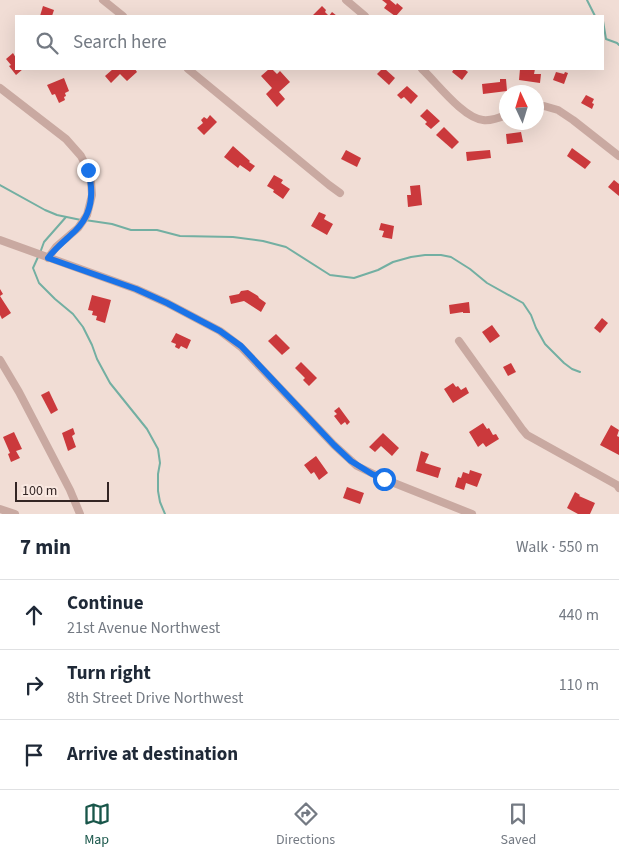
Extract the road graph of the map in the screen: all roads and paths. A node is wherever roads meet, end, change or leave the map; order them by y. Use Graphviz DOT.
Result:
graph roads {
  1 [pos="103,0"];
  2 [pos="346,0"];
  3 [pos="122,15"];
  4 [pos="364,15"];
  5 [pos="189,70"];
  6 [pos="423,70"];
  7 [pos="0,88"];
  8 [pos="544,106"];
  9 [pos="499,117"];
  10 [pos="619,156"];
  11 [pos="340,193"];
  12 [pos="0,240"];
  13 [pos="48,258"];
  14 [pos="458,341"];
  15 [pos="0,360"];
  16 [pos="619,488"];
  17 [pos="0,509"];
  18 [pos="15,514"];
  19 [pos="80,514"];
  20 [pos="472,514"];
  1 -- 3 [label="street"];
  2 -- 4 [label="street"];
  5 -- 11 [label="street"];
  6 -- 9 [label="street"];
  7 -- 13 [label="street"];
  8 -- 10 [label="street"];
  12 -- 13 [label="street"];
  13 -- 20 [label="street"];
  14 -- 16 [label="street"];
  15 -- 19 [label="street"];
  17 -- 18 [label="street"];
}
